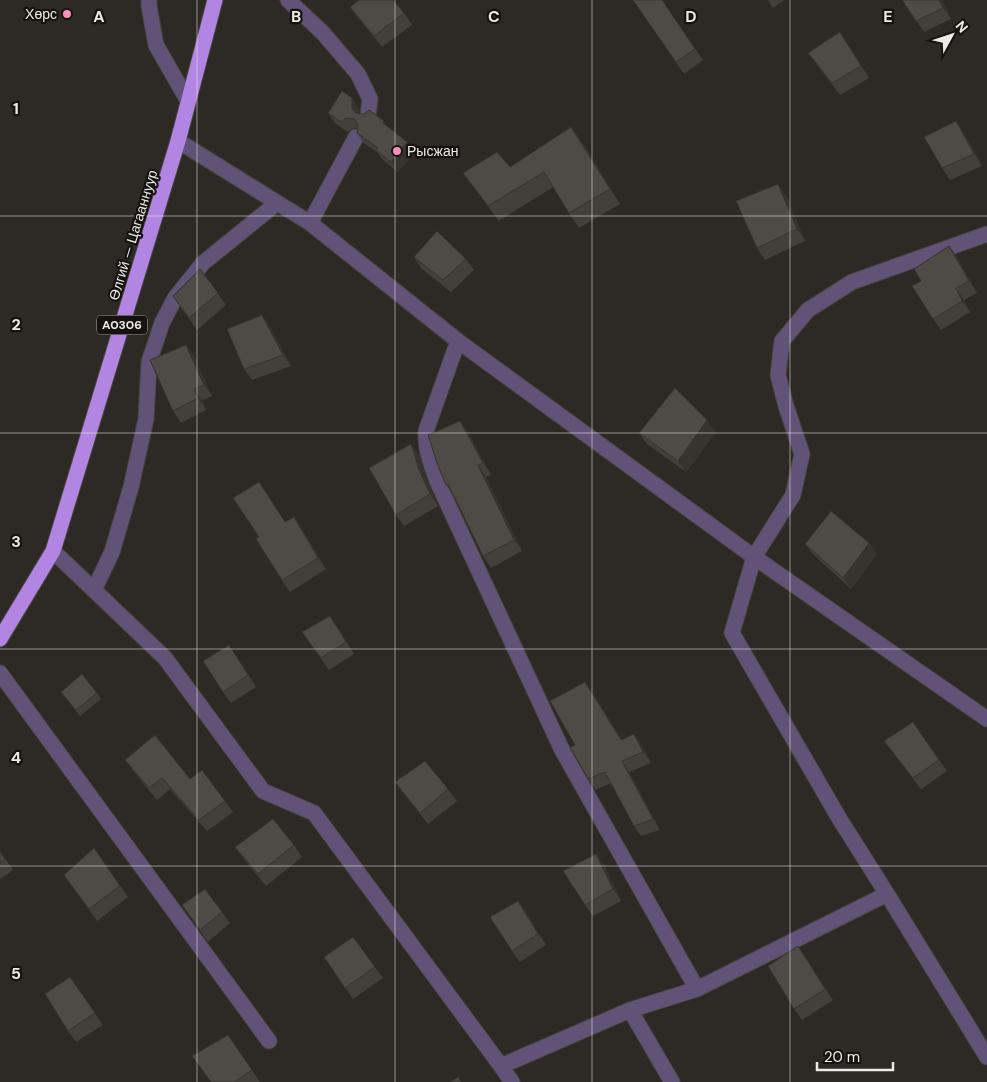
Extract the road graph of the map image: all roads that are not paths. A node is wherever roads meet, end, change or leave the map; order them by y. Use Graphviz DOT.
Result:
graph roads {
  1 [pos="149,0"];
  2 [pos="215,0"];
  3 [pos="288,0"];
  4 [pos="188,101"];
  5 [pos="368,115"];
  6 [pos="356,137"];
  7 [pos="178,142"];
  8 [pos="277,203"];
  9 [pos="310,223"];
  10 [pos="987,234"];
  11 [pos="458,341"];
  12 [pos="53,551"];
  13 [pos="754,557"];
  14 [pos="94,590"];
  15 [pos="0,639"];
  16 [pos="0,673"];
  17 [pos="987,718"];
  18 [pos="887,894"];
  19 [pos="698,989"];
  20 [pos="630,1010"];
  21 [pos="269,1041"];
  22 [pos="987,1057"];
  23 [pos="501,1066"];
  24 [pos="512,1082"];
  25 [pos="672,1082"];
  1 -- 4 [label="street"];
  2 -- 4 [label="highway, Өлгий — Цагааннуур / A0306"];
  3 -- 5 [label="street"];
  4 -- 7 [label="highway, Өлгий — Цагааннуур / A0306"];
  6 -- 9 [label="street"];
  7 -- 8 [label="street"];
  7 -- 12 [label="highway, Өлгий — Цагааннуур / A0306"];
  8 -- 9 [label="street"];
  8 -- 14 [label="street"];
  9 -- 11 [label="street"];
  10 -- 13 [label="street"];
  11 -- 13 [label="street"];
  11 -- 19 [label="street"];
  12 -- 14 [label="street"];
  12 -- 15 [label="highway, Өлгий — Цагааннуур / A0306"];
  13 -- 17 [label="street"];
  13 -- 18 [label="street"];
  14 -- 23 [label="street"];
  16 -- 21 [label="street"];
  18 -- 19 [label="street"];
  18 -- 22 [label="street"];
  19 -- 20 [label="street"];
  20 -- 23 [label="street"];
  20 -- 25 [label="street"];
  23 -- 24 [label="street"];
}
